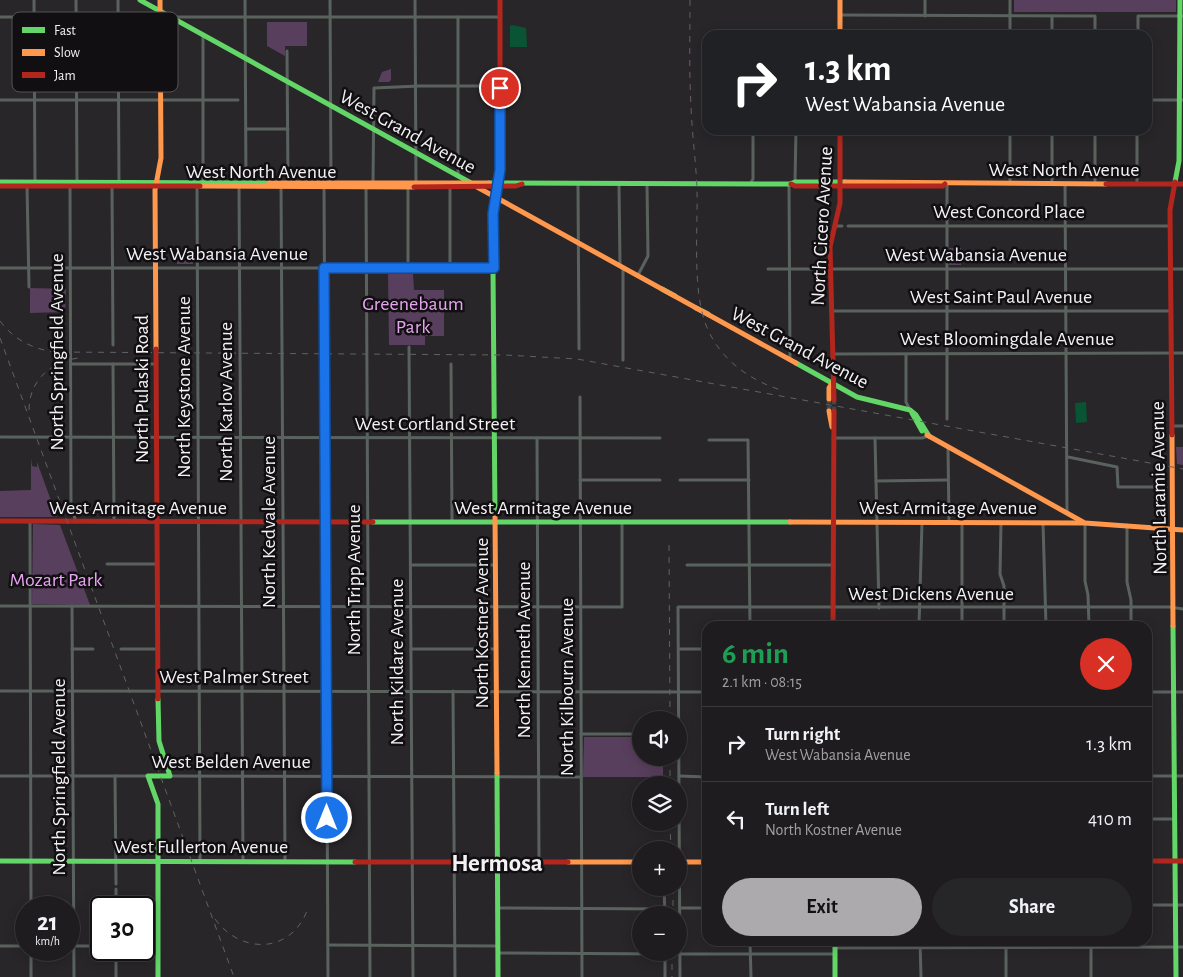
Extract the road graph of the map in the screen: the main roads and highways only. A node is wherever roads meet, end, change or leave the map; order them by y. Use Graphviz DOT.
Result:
graph roads {
  1 [pos="140,0"];
  2 [pos="160,0"];
  3 [pos="500,0"];
  4 [pos="840,0"];
  5 [pos="1180,0"];
  6 [pos="160,12"];
  7 [pos="1181,16"];
  8 [pos="178,21"];
  9 [pos="840,30"];
  10 [pos="161,92"];
  11 [pos="1181,100"];
  12 [pos="840,135"];
  13 [pos="0,182"];
  14 [pos="468,182"];
  15 [pos="27,184"];
  16 [pos="156,184"];
  17 [pos="450,184"];
  18 [pos="499,184"];
  19 [pos="840,184"];
  20 [pos="1174,184"];
  21 [pos="1183,184"];
  22 [pos="0,186"];
  23 [pos="477,187"];
  24 [pos="496,197"];
  25 [pos="832,384"];
  26 [pos="832,399"];
  27 [pos="832,411"];
  28 [pos="1068,513"];
  29 [pos="0,522"];
  30 [pos="157,522"];
  31 [pos="495,522"];
  32 [pos="833,522"];
  33 [pos="1066,523"];
  34 [pos="1085,523"];
  35 [pos="1174,528"];
  36 [pos="1183,530"];
  37 [pos="833,621"];
  38 [pos="170,776"];
  39 [pos="0,861"];
  40 [pos="158,861"];
  41 [pos="1152,861"];
  42 [pos="1175,861"];
  43 [pos="1183,861"];
  44 [pos="497,862"];
  45 [pos="632,862"];
  46 [pos="687,862"];
  47 [pos="702,862"];
  48 [pos="835,946"];
  49 [pos="158,977"];
  50 [pos="498,977"];
  51 [pos="835,977"];
  52 [pos="1176,977"];
  1 -- 6 [label="main road, West Grand Avenue"];
  2 -- 6 [label="main road, North Pulaski Road"];
  3 -- 18 [label="main road, North Kostner Avenue"];
  4 -- 9 [label="main road"];
  5 -- 7 [label="main road, North Laramie Avenue"];
  7 -- 11 [label="main road, North Laramie Avenue"];
  8 -- 14 [label="main road, West Grand Avenue"];
  10 -- 16 [label="main road, North Pulaski Road"];
  11 -- 20 [label="main road, North Laramie Avenue"];
  12 -- 19 [label="main road, North Cicero Avenue"];
  13 -- 15 [label="main road, West North Avenue"];
  14 -- 17 [label="main road, West North Avenue"];
  14 -- 18 [label="main road, West North Avenue"];
  14 -- 23 [label="main road, West Grand Avenue"];
  15 -- 16 [label="main road, West North Avenue"];
  15 -- 22 [label="main road, West North Avenue"];
  16 -- 17 [label="main road, West North Avenue"];
  16 -- 30 [label="main road, North Pulaski Road"];
  17 -- 23 [label="main road, West North Avenue"];
  18 -- 19 [label="main road, West North Avenue"];
  18 -- 23 [label="main road, West North Avenue"];
  18 -- 24 [label="main road, North Kostner Avenue"];
  19 -- 20 [label="main road, West North Avenue"];
  19 -- 25 [label="main road, North Cicero Avenue"];
  20 -- 21 [label="main road, West North Avenue"];
  20 -- 35 [label="main road, North Laramie Avenue"];
  23 -- 24 [label="main road, West Grand Avenue"];
  24 -- 25 [label="main road, West Grand Avenue"];
  24 -- 31 [label="main road, North Kostner Avenue"];
  25 -- 26 [label="main road, North Cicero Avenue"];
  25 -- 28 [label="main road, West Grand Avenue"];
  27 -- 32 [label="main road"];
  28 -- 33 [label="main road"];
  28 -- 34 [label="main road"];
  29 -- 30 [label="main road, West Armitage Avenue"];
  30 -- 31 [label="main road, West Armitage Avenue"];
  30 -- 38 [label="main road, North Pulaski Road"];
  31 -- 32 [label="main road, West Armitage Avenue"];
  31 -- 44 [label="main road, North Kostner Avenue"];
  32 -- 33 [label="main road, West Armitage Avenue"];
  32 -- 37 [label="main road"];
  33 -- 34 [label="main road, West Armitage Avenue"];
  34 -- 35 [label="main road"];
  35 -- 36 [label="main road"];
  35 -- 42 [label="main road, North Laramie Avenue"];
  38 -- 40 [label="main road, West Belden Avenue"];
  39 -- 40 [label="main road, West Fullerton Avenue"];
  40 -- 44 [label="main road, West Fullerton Avenue"];
  40 -- 49 [label="main road"];
  41 -- 42 [label="main road"];
  42 -- 43 [label="main road"];
  42 -- 52 [label="main road, North Laramie Avenue"];
  44 -- 45 [label="main road, West Fullerton Avenue"];
  44 -- 50 [label="main road, North Kostner Avenue"];
  46 -- 47 [label="main road"];
  48 -- 51 [label="main road"];
}
